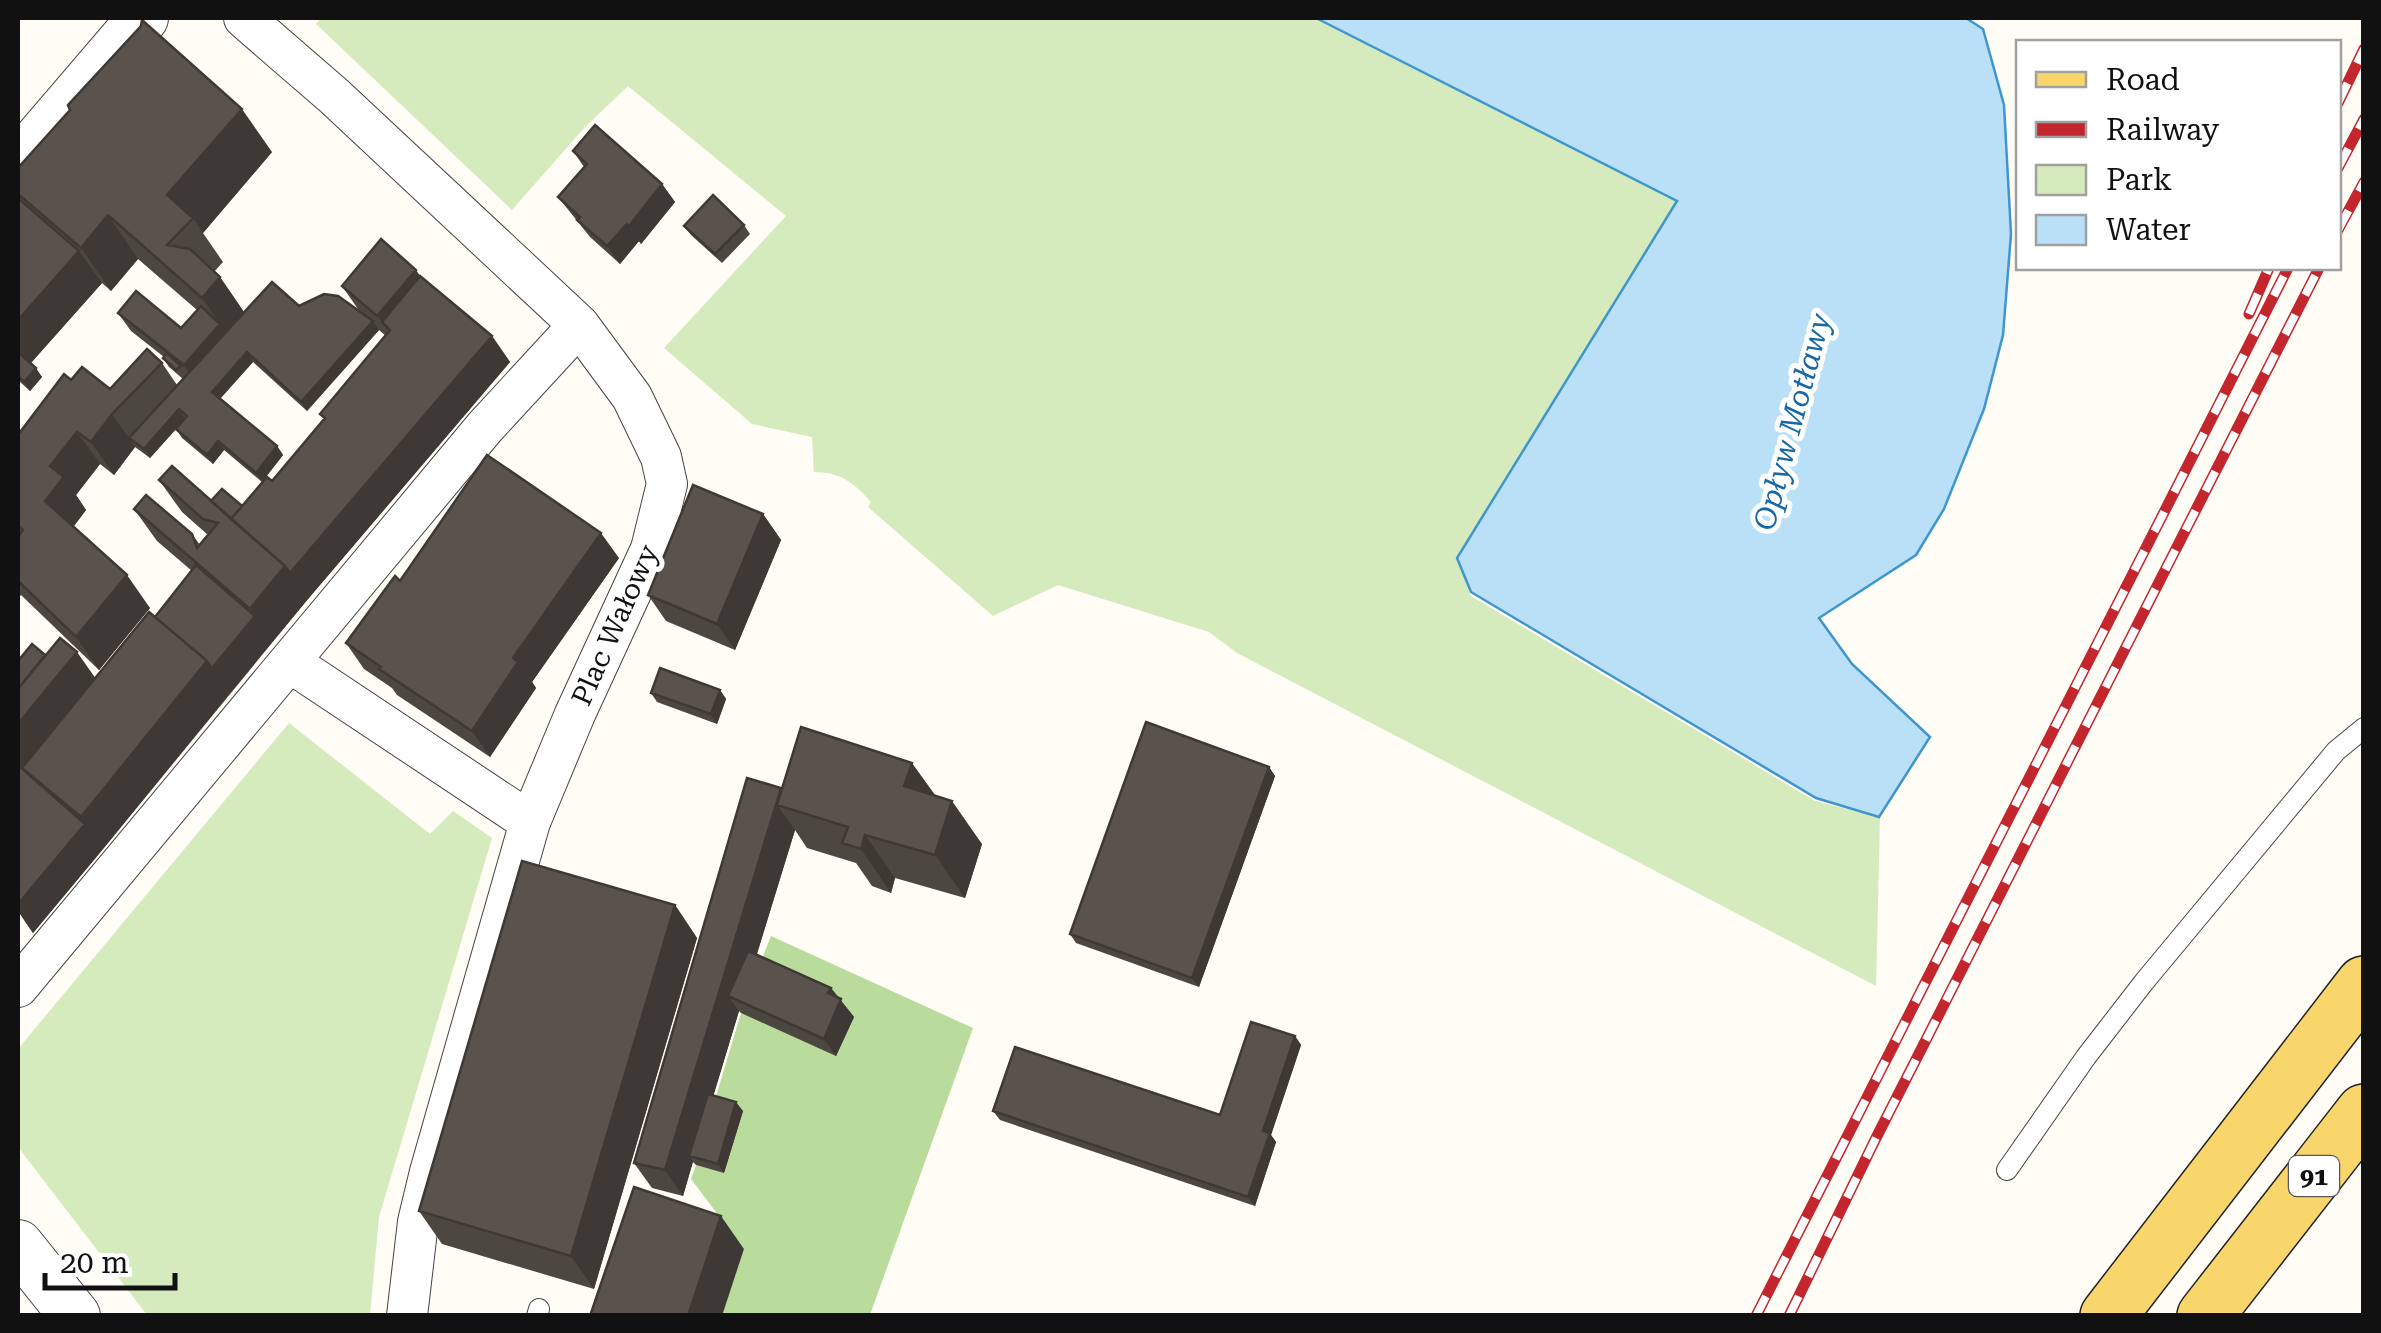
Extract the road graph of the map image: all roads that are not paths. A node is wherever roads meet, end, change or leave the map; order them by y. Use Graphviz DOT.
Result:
graph roads {
  1 [pos="143,18"];
  2 [pos="244,18"];
  3 [pos="18,164"];
  4 [pos="578,325"];
  5 [pos="291,663"];
  6 [pos="2364,728"];
  7 [pos="530,822"];
  8 [pos="2364,984"];
  9 [pos="18,987"];
  10 [pos="2364,1112"];
  11 [pos="2008,1170"];
  12 [pos="18,1245"];
  13 [pos="75,1316"];
  14 [pos="407,1316"];
  15 [pos="2108,1316"];
  16 [pos="2205,1316"];
  1 -- 3 [label="street"];
  2 -- 4 [label="street, Plac Wałowy"];
  4 -- 5 [label="street"];
  4 -- 7 [label="street, Plac Wałowy"];
  5 -- 7 [label="street"];
  5 -- 9 [label="street"];
  6 -- 11 [label="lane"];
  7 -- 14 [label="street, Plac Wałowy"];
  8 -- 15 [label="main road"];
  10 -- 16 [label="main road, 91"];
  12 -- 13 [label="street"];
}
